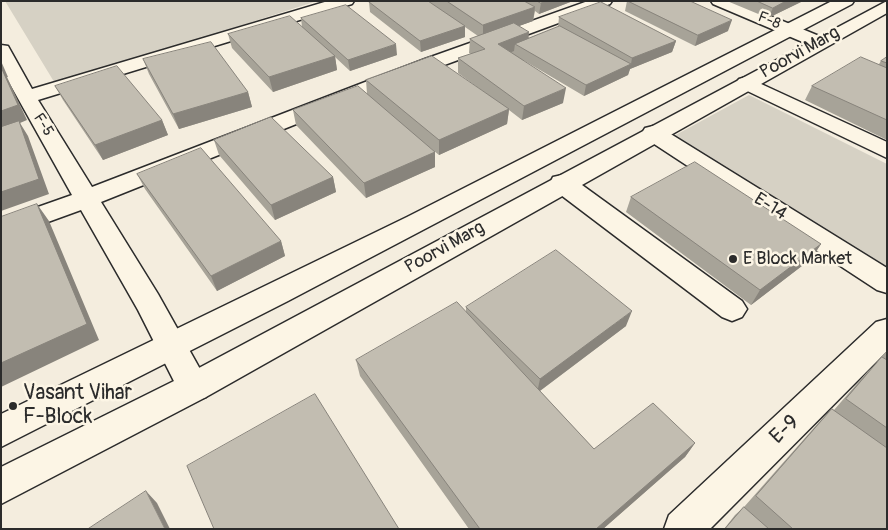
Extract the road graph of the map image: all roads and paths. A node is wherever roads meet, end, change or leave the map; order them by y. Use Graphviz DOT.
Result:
graph roads {
  1 [pos="346,1"];
  2 [pos="604,1"];
  3 [pos="719,1"];
  4 [pos="846,1"];
  5 [pos="887,6"];
  6 [pos="787,29"];
  7 [pos="818,42"];
  8 [pos="1,50"];
  9 [pos="746,83"];
  10 [pos="26,97"];
  11 [pos="653,133"];
  12 [pos="887,151"];
  13 [pos="562,183"];
  14 [pos="88,198"];
  15 [pos="1,230"];
  16 [pos="887,282"];
  17 [pos="732,309"];
  18 [pos="887,331"];
  19 [pos="174,347"];
  20 [pos="194,387"];
  21 [pos="1,431"];
  22 [pos="1,486"];
  23 [pos="684,529"];
  1 -- 10 [label="street"];
  2 -- 14 [label="street"];
  3 -- 6 [label="street, F-8"];
  4 -- 6 [label="street, Poorvi Marg"];
  5 -- 7 [label="street, Poorvi Marg"];
  6 -- 7 [label="street, F-8"];
  6 -- 19 [label="street, Poorvi Marg"];
  7 -- 9 [label="street, Poorvi Marg"];
  8 -- 10 [label="street, F-5"];
  9 -- 11 [label="street, Poorvi Marg"];
  9 -- 12 [label="street"];
  10 -- 14 [label="street, F-5"];
  11 -- 13 [label="street, Poorvi Marg"];
  11 -- 16 [label="street, E-14"];
  13 -- 17 [label="street"];
  13 -- 20 [label="street, Poorvi Marg"];
  14 -- 15 [label="street"];
  14 -- 19 [label="street, F-5"];
  18 -- 23 [label="street, E-9"];
  19 -- 20 [label="street, F-5"];
  19 -- 21 [label="street, Poorvi Marg"];
  20 -- 22 [label="street, Poorvi Marg"];
}
